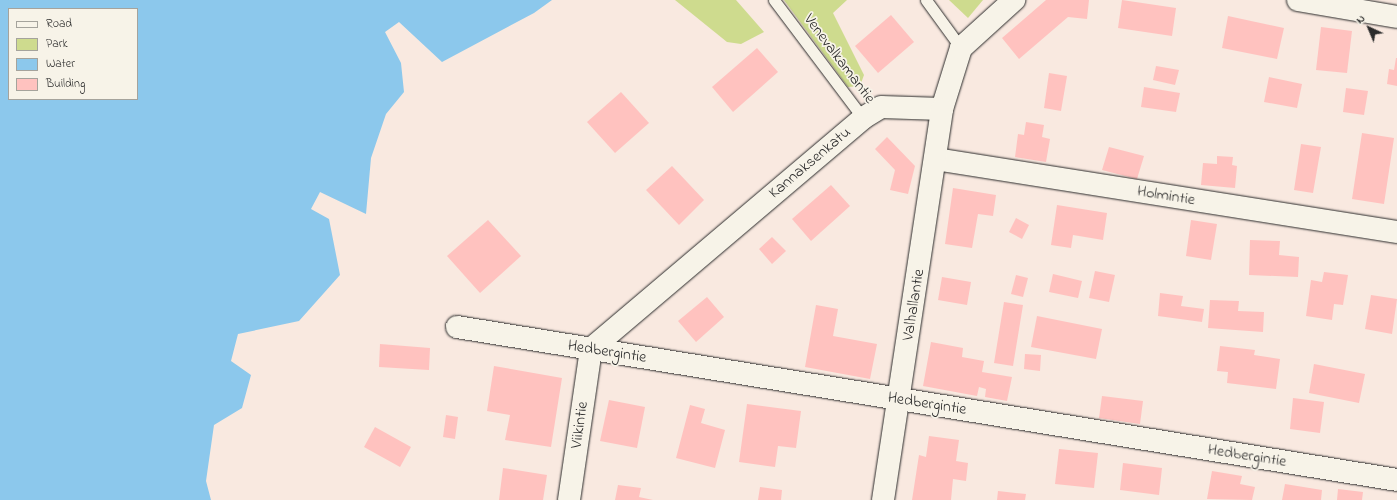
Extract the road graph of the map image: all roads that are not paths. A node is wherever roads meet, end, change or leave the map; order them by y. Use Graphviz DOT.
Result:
graph roads {
  1 [pos="774,0"];
  2 [pos="926,0"];
  3 [pos="1014,0"];
  4 [pos="1298,0"];
  5 [pos="1397,17"];
  6 [pos="961,48"];
  7 [pos="942,109"];
  8 [pos="864,118"];
  9 [pos="936,159"];
  10 [pos="1397,232"];
  11 [pos="457,327"];
  12 [pos="591,349"];
  13 [pos="900,400"];
  14 [pos="1397,480"];
  15 [pos="569,500"];
  16 [pos="883,500"];
  1 -- 8 [label="lane, Venevalkamantie"];
  2 -- 6 [label="lane"];
  3 -- 6 [label="street"];
  4 -- 5 [label="street"];
  6 -- 7 [label="street"];
  7 -- 8 [label="street, Kannaksenkatu"];
  7 -- 9 [label="street, Valhallantie"];
  8 -- 12 [label="street, Kannaksenkatu"];
  9 -- 10 [label="street, Holmintie"];
  9 -- 13 [label="street, Valhallantie"];
  11 -- 12 [label="street, Hedbergintie"];
  12 -- 13 [label="street, Hedbergintie"];
  12 -- 15 [label="street, Viikintie"];
  13 -- 14 [label="street, Hedbergintie"];
  13 -- 16 [label="street, Valhallantie"];
}
